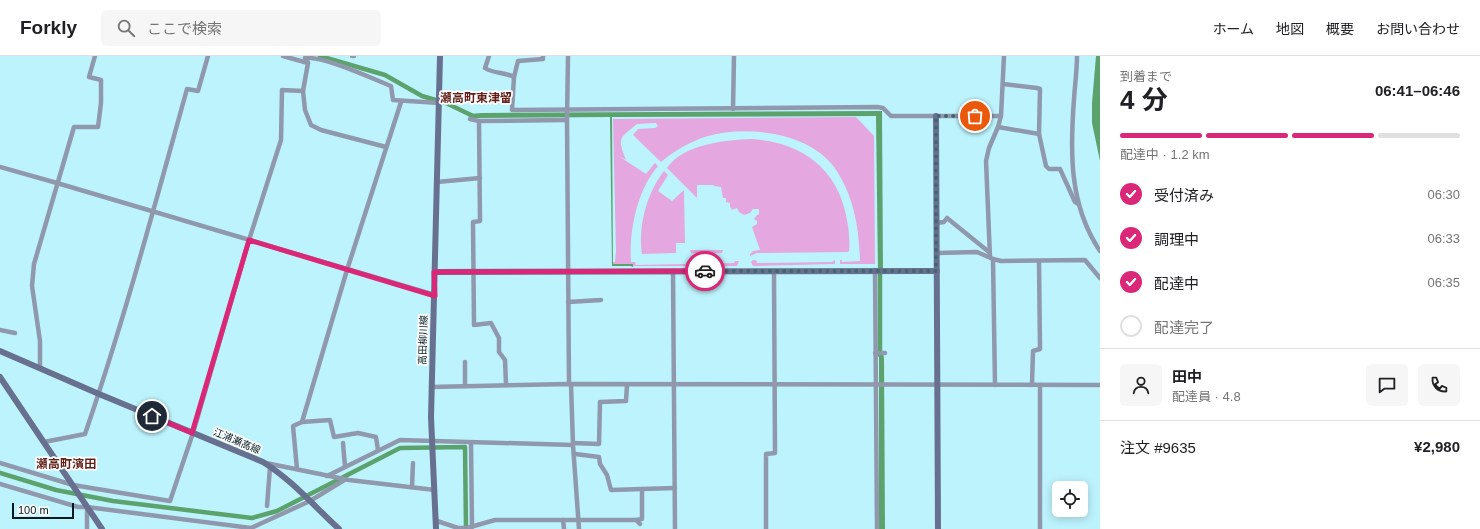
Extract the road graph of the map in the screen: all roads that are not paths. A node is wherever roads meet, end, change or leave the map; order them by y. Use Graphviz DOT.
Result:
graph roads {
  1 [pos="95,56"];
  2 [pos="208,56"];
  3 [pos="283,56"];
  4 [pos="440,56"];
  5 [pos="489,56"];
  6 [pos="543,56"];
  7 [pos="568,56"];
  8 [pos="734,56"];
  9 [pos="1004,56"];
  10 [pos="1077,56"];
  11 [pos="312,57"];
  12 [pos="308,63"];
  13 [pos="514,77"];
  14 [pos="1003,84"];
  15 [pos="303,91"];
  16 [pos="401,102"];
  17 [pos="439,103"];
  18 [pos="733,109"];
  19 [pos="567,110"];
  20 [pos="936,116"];
  21 [pos="1001,116"];
  22 [pos="470,119"];
  23 [pos="479,120"];
  24 [pos="567,120"];
  25 [pos="998,127"];
  26 [pos="1040,134"];
  27 [pos="386,147"];
  28 [pos="0,167"];
  29 [pos="480,178"];
  30 [pos="437,182"];
  31 [pos="57,183"];
  32 [pos="1078,205"];
  33 [pos="153,211"];
  34 [pos="936,223"];
  35 [pos="249,240"];
  36 [pos="1100,251"];
  37 [pos="936,253"];
  38 [pos="991,256"];
  39 [pos="1039,261"];
  40 [pos="347,270"];
  41 [pos="876,270"];
  42 [pos="672,271"];
  43 [pos="774,271"];
  44 [pos="936,271"];
  45 [pos="434,272"];
  46 [pos="473,272"];
  47 [pos="568,272"];
  48 [pos="1100,278"];
  49 [pos="435,296"];
  50 [pos="601,300"];
  51 [pos="568,302"];
  52 [pos="0,330"];
  53 [pos="15,333"];
  54 [pos="0,351"];
  55 [pos="465,362"];
  56 [pos="40,368"];
  57 [pos="0,377"];
  58 [pos="570,384"];
  59 [pos="937,384"];
  60 [pos="627,385"];
  61 [pos="674,385"];
  62 [pos="775,385"];
  63 [pos="876,385"];
  64 [pos="994,385"];
  65 [pos="1032,385"];
  66 [pos="1040,385"];
  67 [pos="1100,385"];
  68 [pos="465,386"];
  69 [pos="506,386"];
  70 [pos="431,387"];
  71 [pos="99,394"];
  72 [pos="302,422"];
  73 [pos="192,433"];
  74 [pos="431,441"];
  75 [pos="44,442"];
  76 [pos="343,443"];
  77 [pos="471,443"];
  78 [pos="573,444"];
  79 [pos="378,450"];
  80 [pos="575,454"];
  81 [pos="263,462"];
  82 [pos="0,463"];
  83 [pos="413,463"];
  84 [pos="270,467"];
  85 [pos="345,467"];
  86 [pos="297,470"];
  87 [pos="329,476"];
  88 [pos="348,480"];
  89 [pos="0,484"];
  90 [pos="74,487"];
  91 [pos="412,487"];
  92 [pos="675,488"];
  93 [pos="431,489"];
  94 [pos="642,489"];
  95 [pos="309,500"];
  96 [pos="86,505"];
  97 [pos="268,506"];
  98 [pos="563,520"];
  99 [pos="579,520"];
  100 [pos="636,520"];
  101 [pos="437,521"];
  102 [pos="640,524"];
  103 [pos="473,527"];
  104 [pos="242,528"];
  105 [pos="455,528"];
  106 [pos="88,529"];
  107 [pos="102,529"];
  108 [pos="338,529"];
  109 [pos="436,529"];
  110 [pos="564,529"];
  111 [pos="579,529"];
  112 [pos="675,529"];
  113 [pos="766,529"];
  114 [pos="877,529"];
  115 [pos="938,529"];
  116 [pos="1040,529"];
  1 -- 31 [label="street"];
  2 -- 33 [label="street"];
  3 -- 12 [label="street"];
  4 -- 17 [label="street, 高田柳川線"];
  5 -- 13 [label="street"];
  6 -- 13 [label="street"];
  7 -- 19 [label="street"];
  8 -- 18 [label="street"];
  9 -- 14 [label="street"];
  10 -- 32 [label="street"];
  11 -- 12 [label="street"];
  11 -- 16 [label="street"];
  12 -- 15 [label="street"];
  13 -- 19 [label="street"];
  14 -- 21 [label="street"];
  14 -- 26 [label="street"];
  15 -- 27 [label="street"];
  15 -- 35 [label="street"];
  16 -- 17 [label="street"];
  16 -- 27 [label="street"];
  17 -- 30 [label="street, 高田柳川線"];
  18 -- 19 [label="street"];
  18 -- 20 [label="street"];
  19 -- 24 [label="street"];
  20 -- 21 [label="street"];
  20 -- 34 [label="street"];
  21 -- 25 [label="street"];
  22 -- 23 [label="street"];
  23 -- 24 [label="street"];
  23 -- 29 [label="street"];
  24 -- 47 [label="street"];
  25 -- 26 [label="street"];
  25 -- 38 [label="street"];
  26 -- 32 [label="street"];
  27 -- 40 [label="street"];
  28 -- 31 [label="street"];
  29 -- 30 [label="street"];
  29 -- 46 [label="street"];
  30 -- 45 [label="street, 高田柳川線"];
  31 -- 33 [label="street"];
  31 -- 56 [label="street"];
  32 -- 36 [label="street"];
  33 -- 35 [label="street"];
  33 -- 71 [label="street"];
  34 -- 37 [label="street"];
  34 -- 38 [label="street"];
  35 -- 40 [label="street"];
  35 -- 73 [label="street"];
  37 -- 38 [label="street"];
  37 -- 44 [label="street"];
  38 -- 39 [label="street"];
  38 -- 64 [label="street"];
  39 -- 48 [label="street"];
  39 -- 65 [label="street"];
  40 -- 49 [label="street"];
  40 -- 72 [label="street"];
  41 -- 43 [label="street"];
  41 -- 44 [label="street"];
  41 -- 63 [label="street"];
  42 -- 43 [label="street"];
  42 -- 47 [label="street"];
  42 -- 61 [label="street"];
  43 -- 62 [label="street"];
  44 -- 59 [label="street"];
  45 -- 46 [label="street"];
  45 -- 49 [label="street, 高田柳川線"];
  46 -- 47 [label="street"];
  46 -- 69 [label="street"];
  47 -- 51 [label="street"];
  49 -- 70 [label="street, 高田柳川線"];
  50 -- 51 [label="street"];
  51 -- 58 [label="street"];
  52 -- 53 [label="street"];
  54 -- 56 [label="street, 江浦瀬高線"];
  55 -- 68 [label="street"];
  56 -- 71 [label="street, 江浦瀬高線"];
  57 -- 75 [label="street"];
  58 -- 60 [label="street"];
  58 -- 69 [label="street"];
  58 -- 78 [label="street"];
  59 -- 63 [label="street"];
  59 -- 64 [label="street"];
  59 -- 115 [label="street"];
  60 -- 61 [label="street"];
  60 -- 78 [label="street"];
  61 -- 62 [label="street"];
  61 -- 92 [label="street"];
  62 -- 63 [label="street"];
  62 -- 113 [label="street"];
  63 -- 114 [label="street"];
  64 -- 65 [label="street"];
  65 -- 66 [label="street"];
  66 -- 67 [label="street"];
  66 -- 116 [label="street"];
  68 -- 69 [label="street"];
  68 -- 70 [label="street"];
  70 -- 74 [label="street, 高田柳川線"];
  71 -- 73 [label="street, 江浦瀬高線"];
  71 -- 75 [label="street"];
  72 -- 79 [label="street"];
  72 -- 86 [label="street"];
  73 -- 81 [label="street, 江浦瀬高線"];
  73 -- 90 [label="street"];
  74 -- 77 [label="street"];
  74 -- 79 [label="street"];
  74 -- 93 [label="street, 高田柳川線"];
  75 -- 90 [label="street"];
  76 -- 85 [label="street"];
  77 -- 78 [label="street"];
  77 -- 103 [label="street"];
  78 -- 80 [label="street"];
  79 -- 85 [label="street"];
  80 -- 94 [label="street"];
  80 -- 99 [label="street"];
  81 -- 84 [label="street, 江浦瀬高線"];
  81 -- 86 [label="street"];
  82 -- 90 [label="street"];
  83 -- 91 [label="street"];
  84 -- 95 [label="street, 江浦瀬高線"];
  84 -- 97 [label="street"];
  85 -- 87 [label="street"];
  86 -- 87 [label="street"];
  87 -- 88 [label="street"];
  88 -- 91 [label="street"];
  88 -- 95 [label="street"];
  89 -- 96 [label="street"];
  90 -- 96 [label="street"];
  91 -- 93 [label="street"];
  92 -- 94 [label="street"];
  92 -- 112 [label="street"];
  93 -- 101 [label="street, 高田柳川線"];
  94 -- 100 [label="street"];
  95 -- 104 [label="street"];
  95 -- 108 [label="street, 江浦瀬高線"];
  96 -- 104 [label="street"];
  96 -- 106 [label="street"];
  96 -- 107 [label="street"];
  98 -- 99 [label="street"];
  98 -- 103 [label="street"];
  98 -- 110 [label="street"];
  99 -- 100 [label="street"];
  99 -- 111 [label="street"];
  100 -- 102 [label="street"];
  101 -- 105 [label="street"];
  101 -- 109 [label="street, 高田柳川線"];
  103 -- 105 [label="street"];
}
